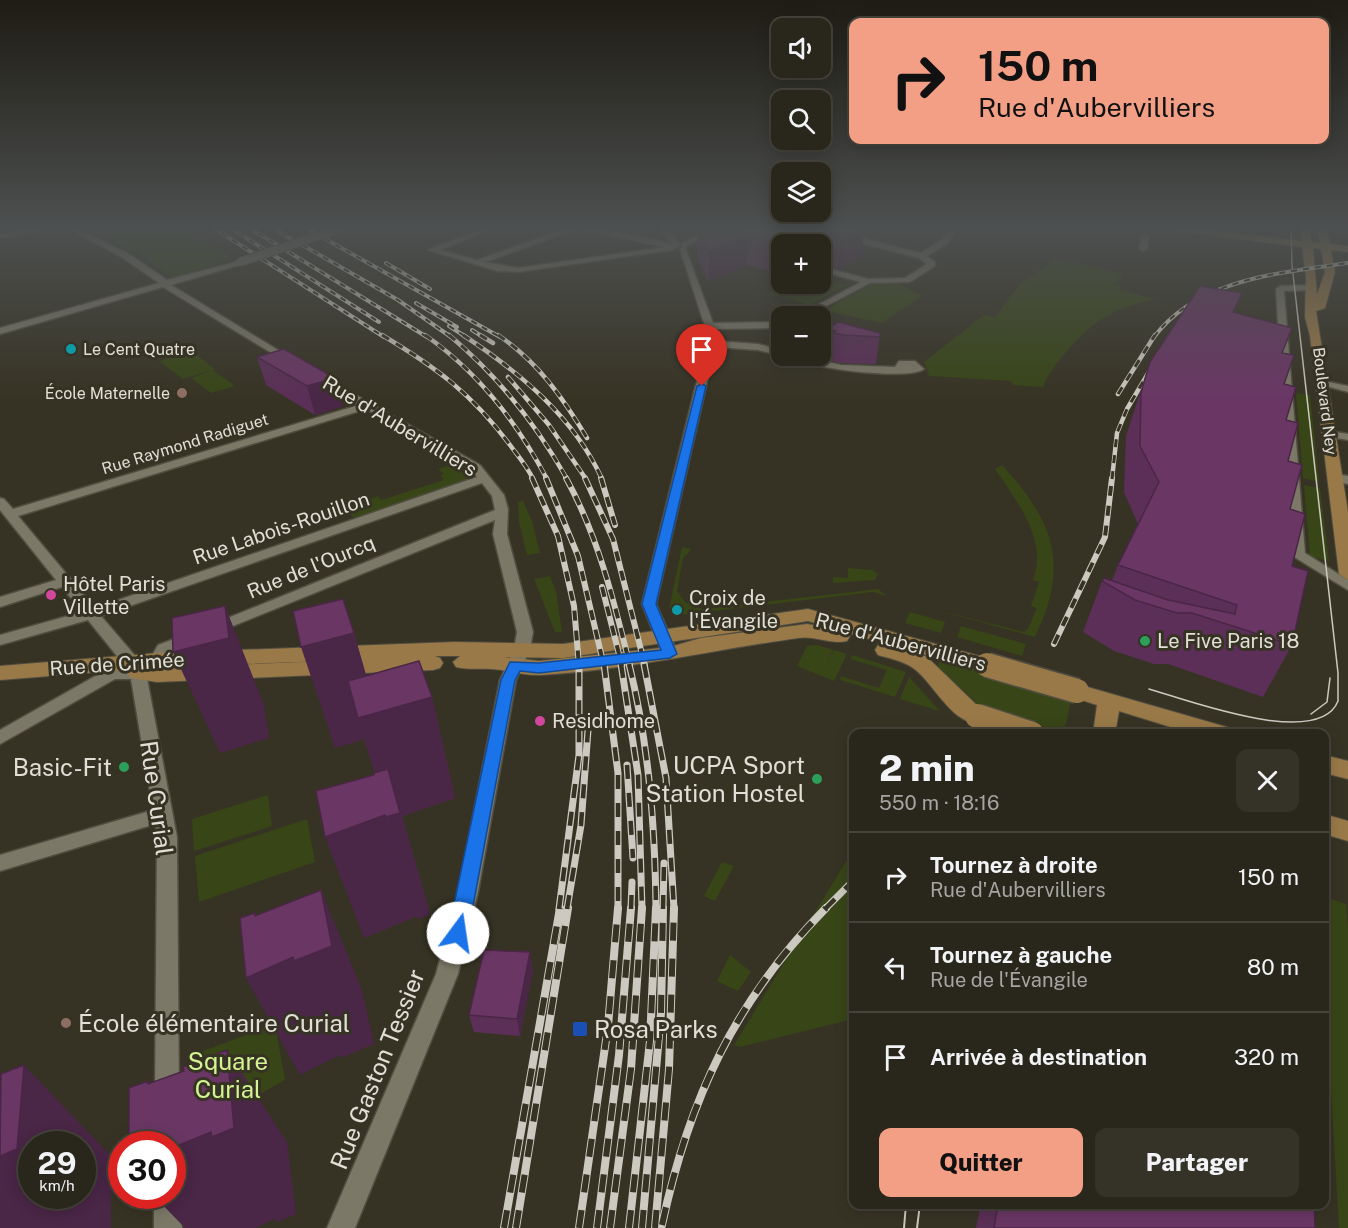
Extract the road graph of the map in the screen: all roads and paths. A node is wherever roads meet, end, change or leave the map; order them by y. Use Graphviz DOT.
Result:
graph roads {
  1 [pos="694,284"];
  2 [pos="860,284"];
  3 [pos="1311,284"];
  4 [pos="1326,284"];
  5 [pos="166,285"];
  6 [pos="1312,288"];
  7 [pos="820,306"];
  8 [pos="771,325"];
  9 [pos="711,326"];
  10 [pos="0,331"];
  11 [pos="1316,336"];
  12 [pos="712,344"];
  13 [pos="771,350"];
  14 [pos="831,366"];
  15 [pos="304,368"];
  16 [pos="903,370"];
  17 [pos="314,374"];
  18 [pos="1323,382"];
  19 [pos="1348,389"];
  20 [pos="369,405"];
  21 [pos="1329,434"];
  22 [pos="1348,437"];
  23 [pos="485,478"];
  24 [pos="1341,479"];
  25 [pos="0,502"];
  26 [pos="502,512"];
  27 [pos="10,514"];
  28 [pos="1348,574"];
  29 [pos="64,582"];
  30 [pos="1348,586"];
  31 [pos="0,602"];
  32 [pos="90,614"];
  33 [pos="0,640"];
  34 [pos="666,645"];
  35 [pos="518,657"];
  36 [pos="90,664"];
  37 [pos="144,667"];
  38 [pos="0,673"];
  39 [pos="90,686"];
  40 [pos="1109,701"];
  41 [pos="1017,729"];
  42 [pos="1105,729"];
  43 [pos="1205,729"];
  44 [pos="0,738"];
  45 [pos="164,814"];
  46 [pos="1329,825"];
  47 [pos="1348,831"];
  48 [pos="0,863"];
  49 [pos="167,1115"];
  50 [pos="167,1209"];
  51 [pos="168,1228"];
  52 [pos="341,1228"];
  1 -- 9 [label="street"];
  2 -- 7 [label="street"];
  3 -- 6 [label="main road, Boulevard Ney"];
  4 -- 11 [label="main road, Boulevard Ney"];
  5 -- 10 [label="street"];
  5 -- 15 [label="street, Rue d'Aubervilliers"];
  6 -- 11 [label="main road, Boulevard Ney"];
  6 -- 30 [label="street, Boulevard Ney"];
  8 -- 9 [label="street"];
  9 -- 12 [label="street"];
  11 -- 18 [label="main road, Boulevard Ney"];
  12 -- 13 [label="street"];
  12 -- 34 [label="street"];
  14 -- 16 [label="street"];
  17 -- 20 [label="street, Rue d'Aubervilliers"];
  18 -- 19 [label="street"];
  18 -- 21 [label="main road, Boulevard Ney"];
  20 -- 23 [label="street, Rue d'Aubervilliers"];
  20 -- 27 [label="street, Rue Raymond Radiguet"];
  21 -- 22 [label="street"];
  21 -- 24 [label="main road, Boulevard Ney"];
  23 -- 26 [label="street, Rue d'Aubervilliers"];
  23 -- 32 [label="street, Rue Labois-Rouillon"];
  24 -- 28 [label="main road, Boulevard Ney"];
  25 -- 27 [label="street"];
  26 -- 35 [label="street, Rue d'Aubervilliers"];
  26 -- 37 [label="street, Rue de l'Ourcq"];
  27 -- 29 [label="street"];
  29 -- 31 [label="street"];
  29 -- 32 [label="street"];
  32 -- 33 [label="street, Rue Labois-Rouillon"];
  32 -- 37 [label="street"];
  34 -- 35 [label="main road, Rue d'Aubervilliers"];
  34 -- 40 [label="main road, Rue d'Aubervilliers, bridge"];
  34 -- 41 [label="main road, Rue d'Aubervilliers, bridge"];
  35 -- 37 [label="main road, Rue de Crimée"];
  35 -- 52 [label="street, Rue Gaston Tessier"];
  36 -- 37 [label="main road, Rue de Crimée"];
  36 -- 38 [label="main road, Rue de Crimée"];
  36 -- 39 [label="street"];
  37 -- 39 [label="street"];
  37 -- 45 [label="street, Rue Curial"];
  39 -- 44 [label="street"];
  40 -- 42 [label="main road"];
  40 -- 43 [label="main road, Rue d'Aubervilliers"];
  45 -- 48 [label="street"];
  45 -- 49 [label="street, Rue Curial"];
  46 -- 47 [label="main road"];
  50 -- 51 [label="street"];
}
